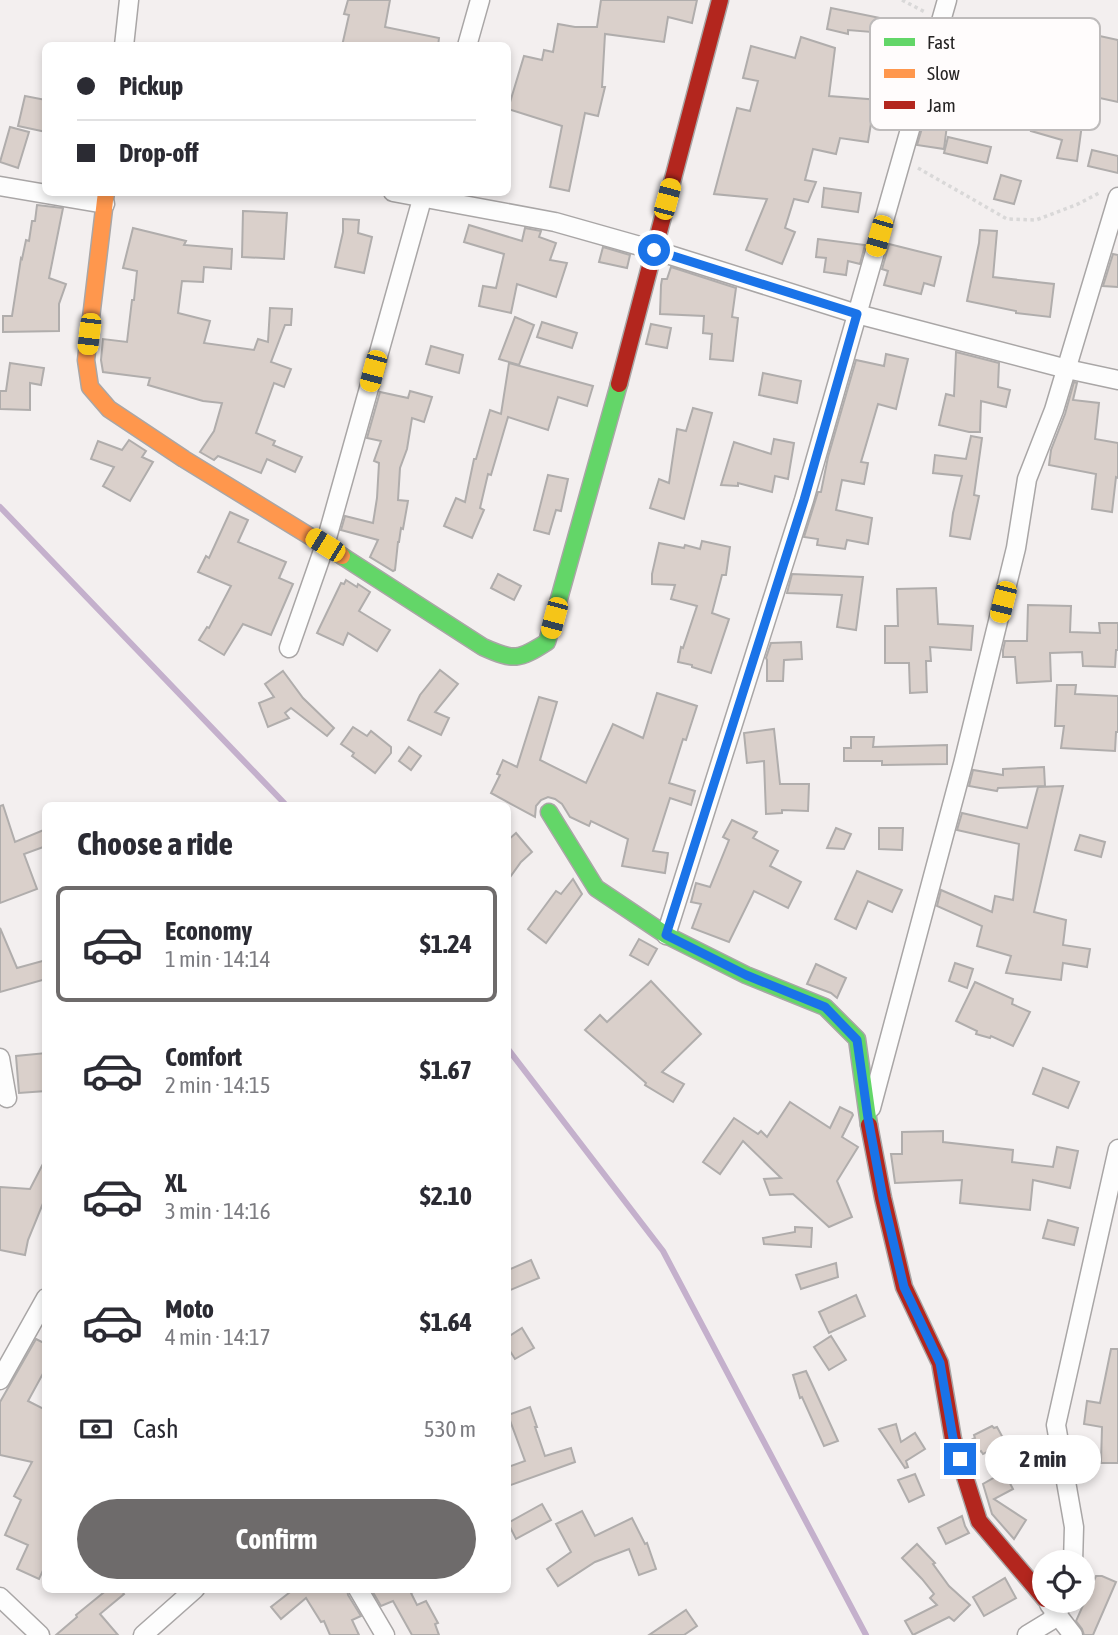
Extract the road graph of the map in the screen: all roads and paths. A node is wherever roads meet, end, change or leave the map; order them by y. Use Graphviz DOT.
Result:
graph roads {
  1 [pos="130,0"];
  2 [pos="480,0"];
  3 [pos="720,0"];
  4 [pos="902,0"];
  5 [pos="947,0"];
  6 [pos="938,18"];
  7 [pos="942,18"];
  8 [pos="125,42"];
  9 [pos="468,42"];
  10 [pos="910,130"];
  11 [pos="901,159"];
  12 [pos="0,187"];
  13 [pos="42,191"];
  14 [pos="1113,192"];
  15 [pos="86,196"];
  16 [pos="423,196"];
  17 [pos="105,198"];
  18 [pos="654,250"];
  19 [pos="857,314"];
  20 [pos="1067,369"];
  21 [pos="1118,380"];
  22 [pos="325,545"];
  23 [pos="289,648"];
  24 [pos="549,812"];
  25 [pos="666,935"];
  26 [pos="0,1058"];
  27 [pos="7,1098"];
  28 [pos="868,1118"];
  29 [pos="1118,1149"];
  30 [pos="42,1307"];
  31 [pos="0,1380"];
  32 [pos="1073,1550"];
  33 [pos="1032,1580"];
  34 [pos="190,1593"];
  35 [pos="360,1593"];
  36 [pos="0,1597"];
  37 [pos="1051,1613"];
  38 [pos="1059,1613"];
  39 [pos="40,1635"];
  40 [pos="143,1635"];
  41 [pos="386,1635"];
  42 [pos="1027,1635"];
  43 [pos="1073,1635"];
  1 -- 8 [label="street"];
  2 -- 9 [label="street"];
  3 -- 18 [label="street"];
  4 -- 6 [label="path"];
  5 -- 7 [label="street"];
  10 -- 11 [label="street"];
  11 -- 14 [label="path"];
  11 -- 19 [label="street"];
  12 -- 13 [label="street"];
  14 -- 20 [label="street"];
  15 -- 17 [label="street"];
  16 -- 18 [label="street"];
  16 -- 22 [label="street"];
  17 -- 22 [label="street"];
  18 -- 19 [label="street"];
  18 -- 22 [label="street"];
  19 -- 20 [label="street"];
  19 -- 25 [label="street"];
  20 -- 21 [label="street"];
  20 -- 28 [label="street"];
  22 -- 23 [label="street"];
  24 -- 25 [label="street"];
  25 -- 28 [label="street"];
  26 -- 27 [label="street"];
  28 -- 33 [label="street"];
  29 -- 32 [label="street"];
  30 -- 31 [label="street"];
  34 -- 40 [label="street"];
  35 -- 41 [label="street"];
  36 -- 39 [label="street"];
  37 -- 42 [label="street"];
  38 -- 43 [label="street"];
}
